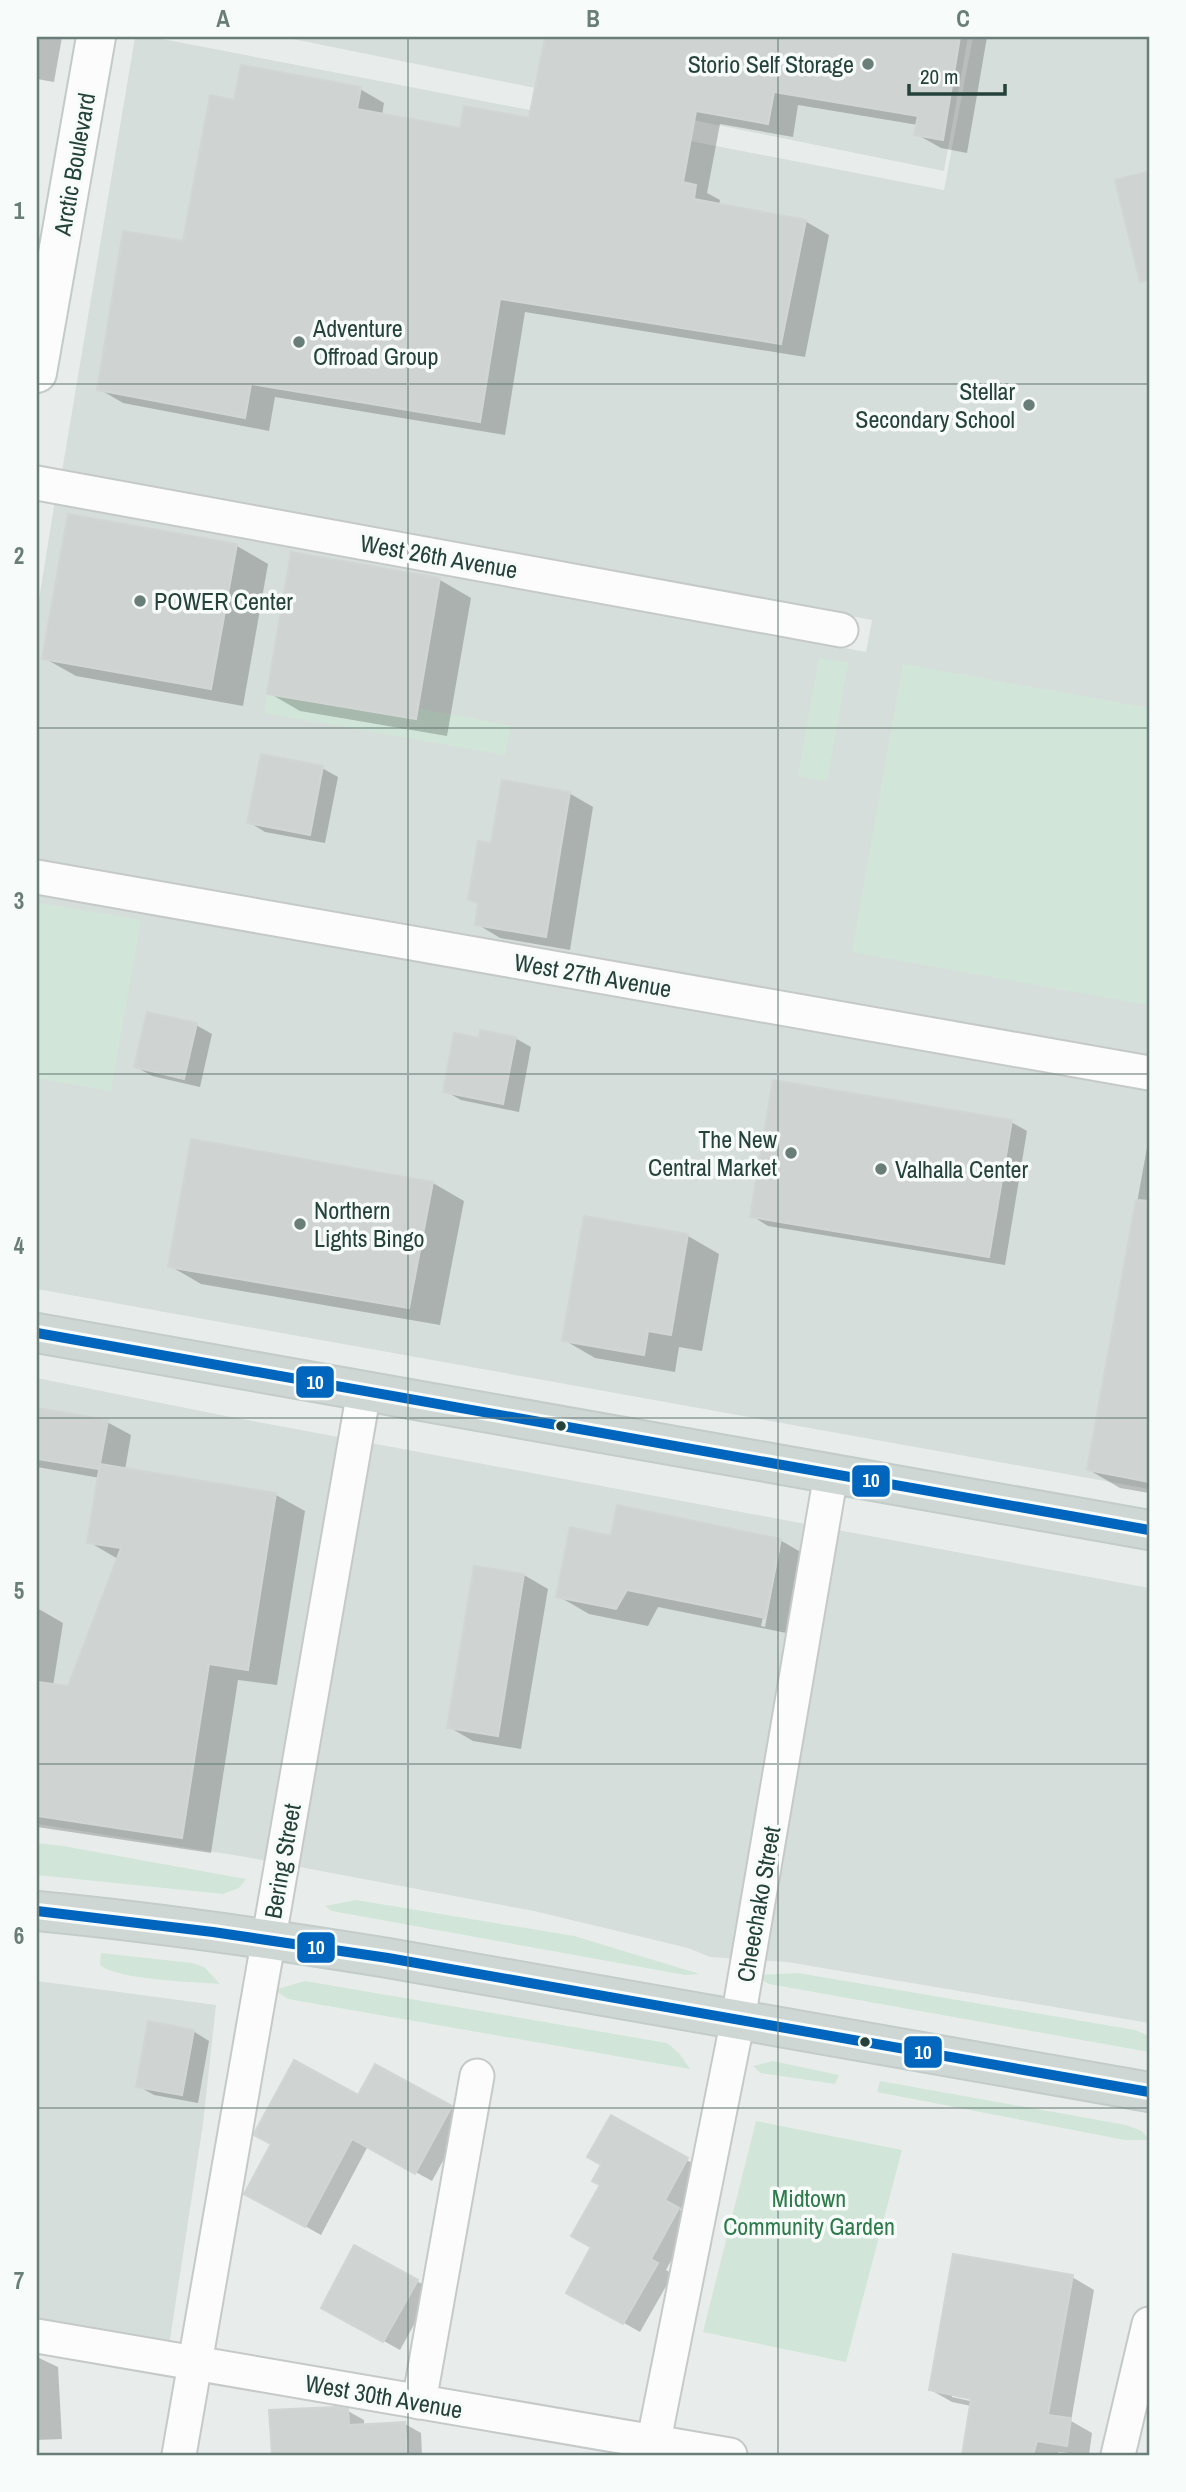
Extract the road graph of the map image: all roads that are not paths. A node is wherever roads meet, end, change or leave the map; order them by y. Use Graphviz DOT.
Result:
graph roads {
  1 [pos="96,37"];
  2 [pos="38,357"];
  3 [pos="37,483"];
  4 [pos="841,630"];
  5 [pos="37,877"];
  6 [pos="1149,1073"];
  7 [pos="37,1333"];
  8 [pos="364,1391"];
  9 [pos="831,1474"];
  10 [pos="1149,1530"];
  11 [pos="37,1911"];
  12 [pos="269,1939"];
  13 [pos="738,2019"];
  14 [pos="477,2076"];
  15 [pos="1149,2092"];
  16 [pos="1149,2324"];
  17 [pos="37,2336"];
  18 [pos="195,2363"];
  19 [pos="419,2402"];
  20 [pos="653,2448"];
  21 [pos="179,2455"];
  22 [pos="730,2455"];
  23 [pos="1118,2455"];
  1 -- 2 [label="main road, Arctic Boulevard"];
  3 -- 4 [label="street, West 26th Avenue"];
  5 -- 6 [label="street, West 27th Avenue"];
  7 -- 8 [label="main road"];
  8 -- 9 [label="main road"];
  8 -- 12 [label="street, Bering Street"];
  9 -- 10 [label="main road"];
  9 -- 13 [label="street, Cheechako Street"];
  11 -- 12 [label="main road"];
  12 -- 13 [label="main road"];
  12 -- 18 [label="street, Bering Street"];
  13 -- 15 [label="main road"];
  13 -- 20 [label="street, Cheechako Street"];
  14 -- 19 [label="street"];
  16 -- 23 [label="street"];
  17 -- 18 [label="street, West 30th Avenue"];
  18 -- 19 [label="street, West 30th Avenue"];
  18 -- 21 [label="street, Bering Street"];
  19 -- 20 [label="street, West 30th Avenue"];
  20 -- 22 [label="street, West 30th Avenue"];
}
